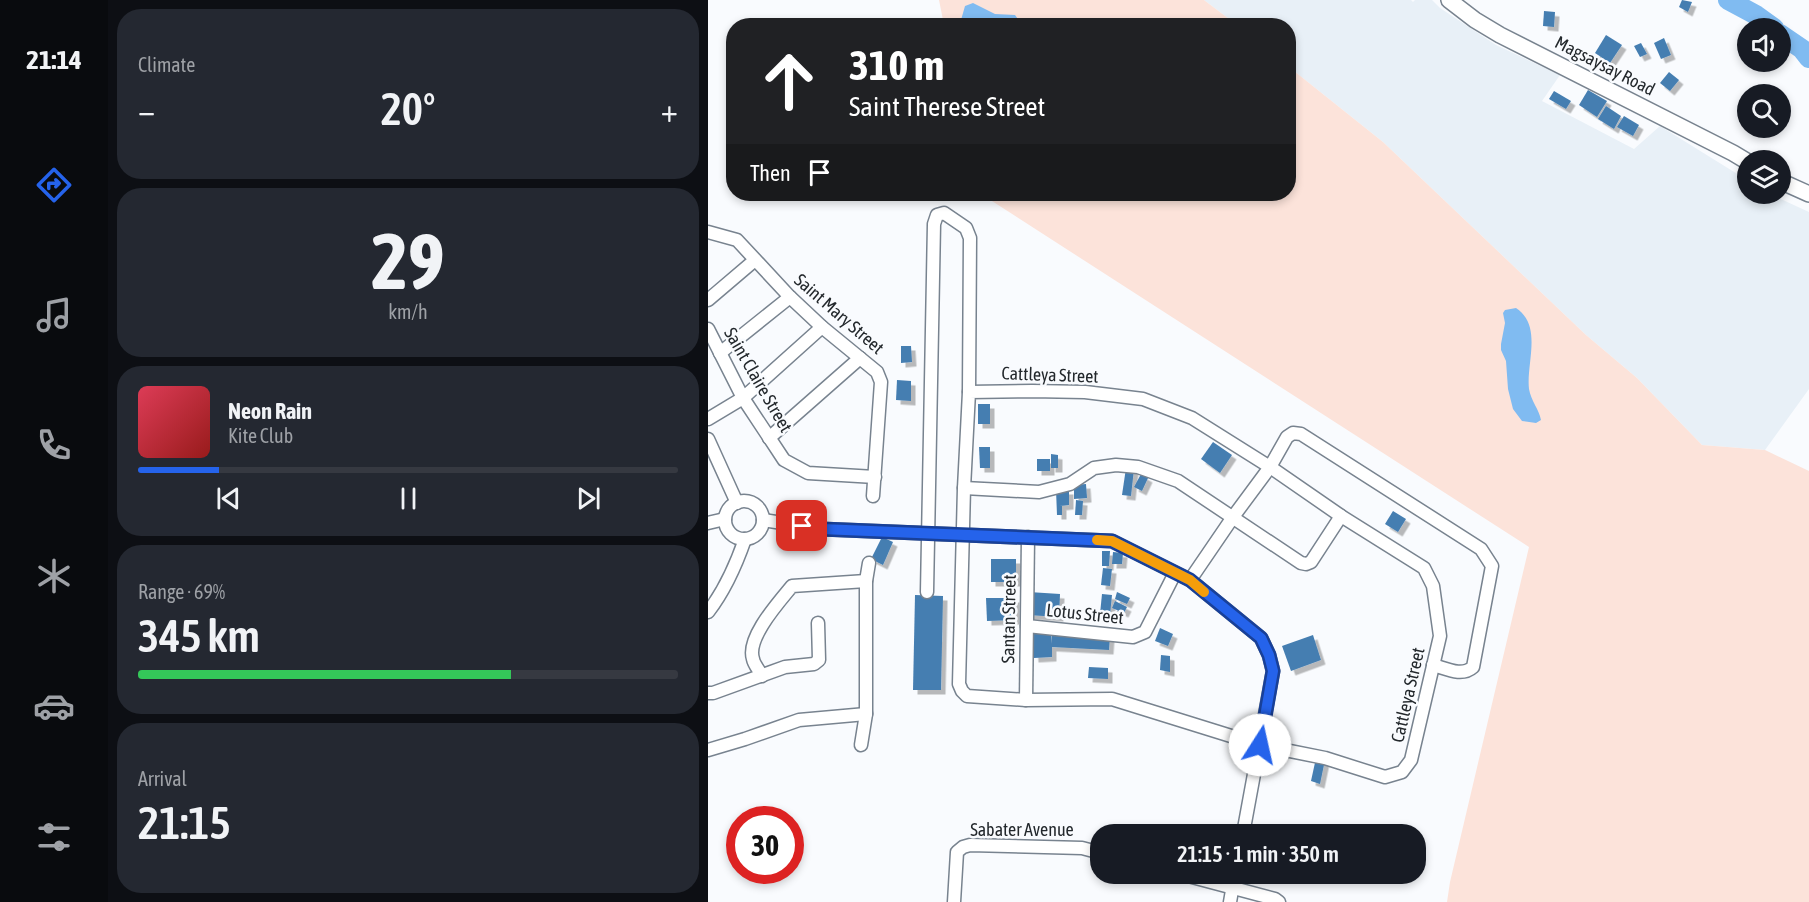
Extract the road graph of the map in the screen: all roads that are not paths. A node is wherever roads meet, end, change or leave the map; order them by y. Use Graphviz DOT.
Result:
graph roads {
  1 [pos="1449,0"];
  2 [pos="1737,155"];
  3 [pos="1791,186"];
  4 [pos="1809,194"];
  5 [pos="708,232"];
  6 [pos="755,260"];
  7 [pos="790,297"];
  8 [pos="708,300"];
  9 [pos="822,327"];
  10 [pos="708,329"];
  11 [pos="720,352"];
  12 [pos="860,358"];
  13 [pos="969,392"];
  14 [pos="743,398"];
  15 [pos="708,419"];
  16 [pos="769,438"];
  17 [pos="708,439"];
  18 [pos="1270,467"];
  19 [pos="875,477"];
  20 [pos="964,488"];
  21 [pos="873,496"];
  22 [pos="736,503"];
  23 [pos="1341,516"];
  24 [pos="1233,517"];
  25 [pos="725,519"];
  26 [pos="763,520"];
  27 [pos="708,523"];
  28 [pos="928,534"];
  29 [pos="962,536"];
  30 [pos="1028,537"];
  31 [pos="745,540"];
  32 [pos="870,563"];
  33 [pos="1175,573"];
  34 [pos="1190,580"];
  35 [pos="867,581"];
  36 [pos="927,592"];
  37 [pos="708,612"];
  38 [pos="818,623"];
  39 [pos="1026,626"];
  40 [pos="1434,665"];
  41 [pos="762,675"];
  42 [pos="708,693"];
  43 [pos="1026,700"];
  44 [pos="866,714"];
  45 [pos="861,745"];
  46 [pos="1260,745"];
  47 [pos="708,750"];
  48 [pos="1245,824"];
  49 [pos="1090,850"];
  50 [pos="1218,884"];
  51 [pos="1234,884"];
  52 [pos="1233,888"];
  53 [pos="954,902"];
  54 [pos="1230,902"];
  55 [pos="1279,902"];
  1 -- 2 [label="main road, Magsaysay Road"];
  3 -- 4 [label="main road"];
  5 -- 6 [label="street, Saint Mary Street"];
  6 -- 7 [label="street, Saint Mary Street"];
  6 -- 8 [label="street"];
  7 -- 9 [label="street, Saint Mary Street"];
  7 -- 11 [label="street"];
  9 -- 12 [label="street, Saint Mary Street"];
  9 -- 14 [label="street"];
  10 -- 11 [label="street, Saint Claire Street"];
  11 -- 14 [label="street, Saint Claire Street"];
  12 -- 16 [label="street"];
  12 -- 19 [label="street, Saint Mary Street"];
  13 -- 18 [label="street, Cattleya Street"];
  13 -- 20 [label="street, Cattleya Street"];
  13 -- 28 [label="street"];
  14 -- 15 [label="street"];
  14 -- 16 [label="street, Saint Claire Street"];
  16 -- 19 [label="street, Saint Claire Street"];
  17 -- 22 [label="street"];
  18 -- 23 [label="street, Cattleya Street"];
  18 -- 24 [label="street"];
  18 -- 40 [label="street"];
  19 -- 21 [label="street, Saint Mary Street"];
  20 -- 24 [label="street"];
  20 -- 29 [label="street, Cattleya Street"];
  22 -- 25 [label="street"];
  22 -- 26 [label="street"];
  23 -- 24 [label="street"];
  23 -- 40 [label="street, Cattleya Street"];
  24 -- 34 [label="street"];
  25 -- 27 [label="street"];
  25 -- 31 [label="street"];
  26 -- 28 [label="street"];
  26 -- 31 [label="street"];
  28 -- 29 [label="street"];
  28 -- 36 [label="street"];
  29 -- 30 [label="street"];
  29 -- 43 [label="street, Cattleya Street"];
  30 -- 33 [label="street"];
  30 -- 39 [label="street, Santan Street"];
  31 -- 37 [label="street"];
  32 -- 35 [label="street"];
  33 -- 34 [label="street"];
  33 -- 39 [label="street, Lotus Street"];
  34 -- 46 [label="street"];
  35 -- 41 [label="street"];
  35 -- 44 [label="street"];
  38 -- 41 [label="street"];
  39 -- 43 [label="street, Santan Street"];
  40 -- 46 [label="street, Cattleya Street"];
  41 -- 42 [label="street"];
  43 -- 46 [label="street, Cattleya Street"];
  44 -- 45 [label="street"];
  44 -- 47 [label="street"];
  46 -- 48 [label="street"];
  49 -- 53 [label="street, Sabater Avenue"];
  50 -- 52 [label="street"];
  51 -- 52 [label="street"];
  52 -- 54 [label="street"];
  52 -- 55 [label="street"];
}
